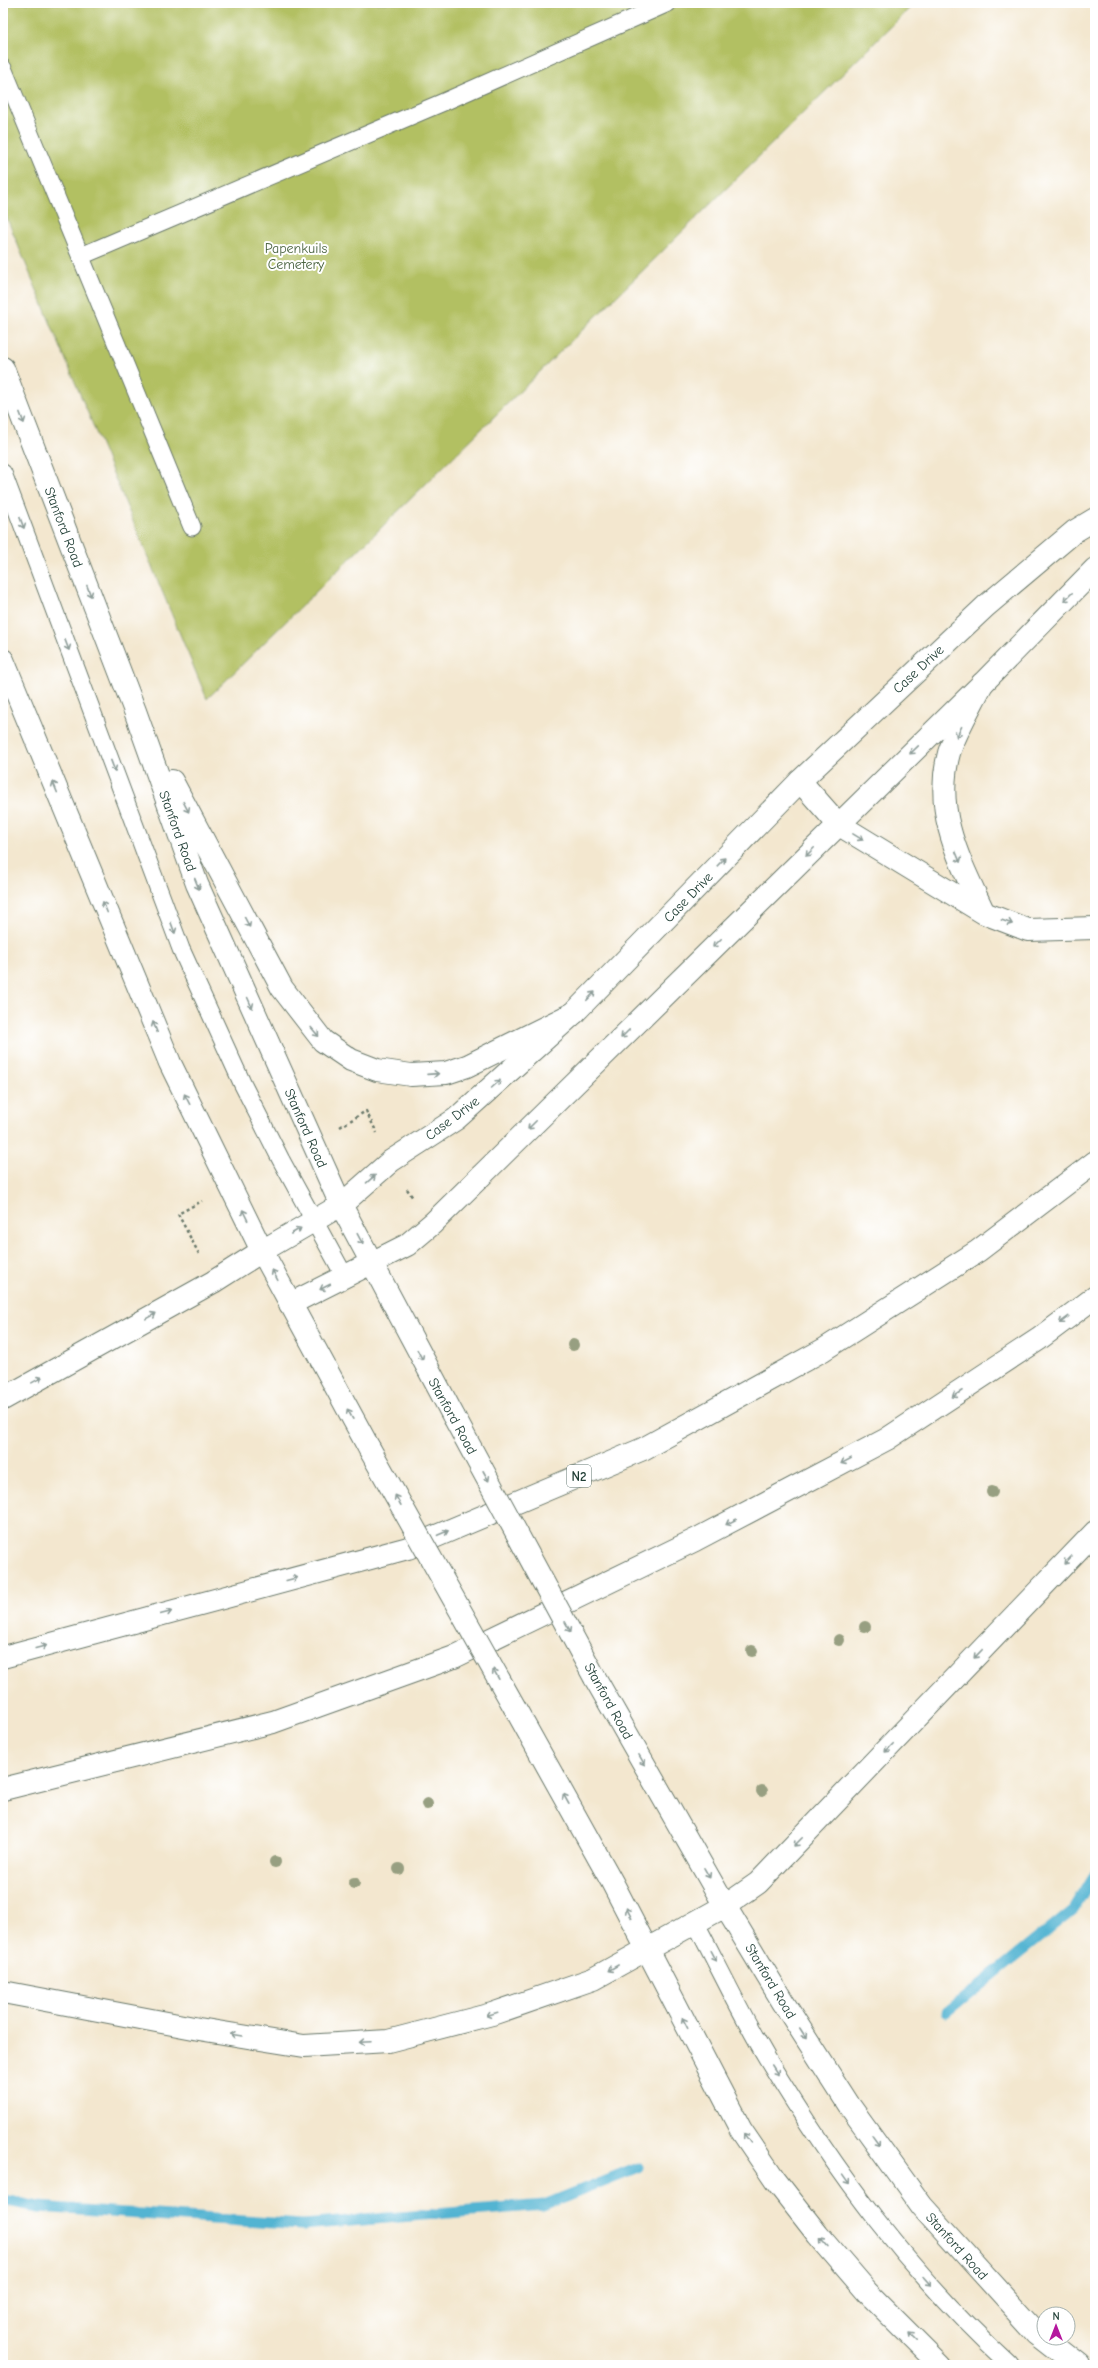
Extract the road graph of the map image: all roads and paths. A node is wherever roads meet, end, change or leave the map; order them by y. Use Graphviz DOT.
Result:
graph roads {
  1 [pos="668,3"];
  2 [pos="3,68"];
  3 [pos="80,256"];
  4 [pos="3,368"];
  5 [pos="3,473"];
  6 [pos="1095,519"];
  7 [pos="192,527"];
  8 [pos="1095,569"];
  9 [pos="3,660"];
  10 [pos="982,684"];
  11 [pos="135,711"];
  12 [pos="800,781"];
  13 [pos="838,824"];
  14 [pos="984,913"];
  15 [pos="1095,928"];
  16 [pos="574,1013"];
  17 [pos="1095,1162"];
  18 [pos="341,1205"];
  19 [pos="314,1221"];
  20 [pos="262,1251"];
  21 [pos="372,1262"];
  22 [pos="345,1277"];
  23 [pos="1095,1297"];
  24 [pos="290,1304"];
  25 [pos="3,1399"];
  26 [pos="1095,1532"];
  27 [pos="3,1657"];
  28 [pos="3,1789"];
  29 [pos="725,1906"];
  30 [pos="695,1922"];
  31 [pos="646,1948"];
  32 [pos="3,1992"];
  33 [pos="940,2365"];
  34 [pos="1010,2365"];
  35 [pos="1078,2365"];
  1 -- 3 [label="lane"];
  2 -- 3 [label="lane"];
  3 -- 7 [label="lane"];
  4 -- 11 [label="main road, Stanford Road, one-way"];
  5 -- 19 [label="lane, one-way"];
  6 -- 12 [label="main road, Case Drive"];
  8 -- 10 [label="main road, one-way"];
  20 -- 9 [label="main road, one-way"];
  10 -- 13 [label="main road, one-way"];
  10 -- 14 [label="main road, one-way"];
  11 -- 16 [label="main road, one-way"];
  11 -- 18 [label="main road, Stanford Road, one-way"];
  12 -- 13 [label="main road"];
  16 -- 12 [label="main road, Case Drive, one-way"];
  13 -- 14 [label="main road, one-way"];
  13 -- 21 [label="main road, one-way"];
  14 -- 15 [label="main road, one-way"];
  18 -- 16 [label="main road, Case Drive, one-way"];
  27 -- 17 [label="main road, N2, one-way"];
  18 -- 19 [label="main road, Case Drive"];
  18 -- 21 [label="main road, Stanford Road, one-way"];
  20 -- 19 [label="main road, Case Drive, one-way"];
  19 -- 22 [label="lane"];
  24 -- 20 [label="main road, one-way"];
  25 -- 20 [label="main road, Case Drive, one-way"];
  21 -- 22 [label="main road"];
  21 -- 29 [label="main road, Stanford Road, one-way, bridge"];
  22 -- 24 [label="main road, one-way"];
  23 -- 28 [label="main road, one-way"];
  31 -- 24 [label="main road, one-way, bridge"];
  26 -- 29 [label="main road, one-way"];
  29 -- 30 [label="main road"];
  29 -- 35 [label="main road, Stanford Road, one-way"];
  30 -- 31 [label="main road"];
  30 -- 34 [label="lane, one-way"];
  31 -- 32 [label="main road, one-way"];
  33 -- 31 [label="main road, one-way"];
}
